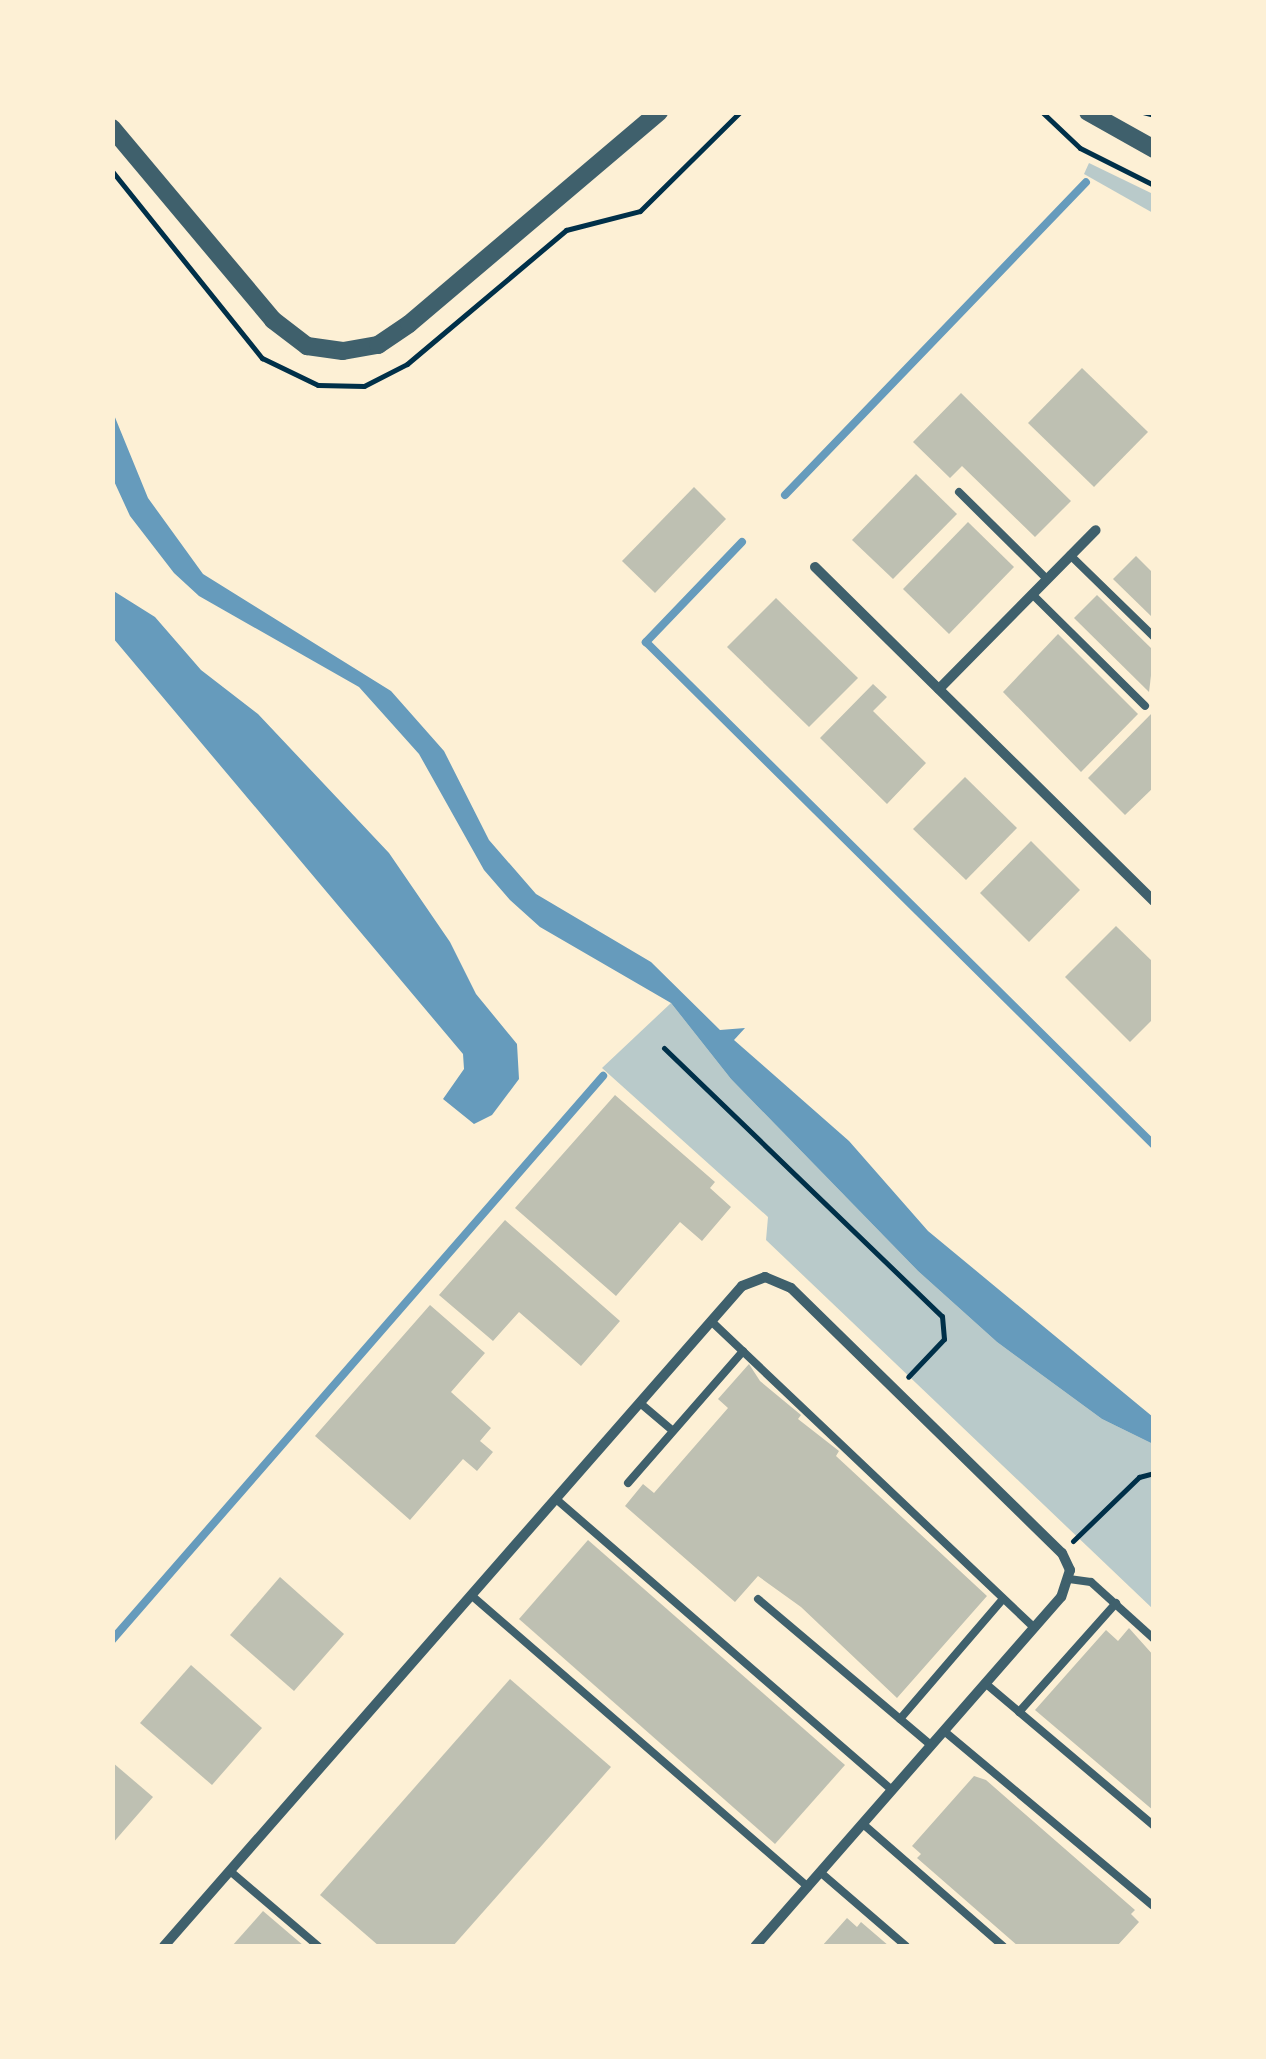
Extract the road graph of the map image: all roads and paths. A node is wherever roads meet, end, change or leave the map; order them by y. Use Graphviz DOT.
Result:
graph roads {
  1 [pos="659,112"];
  2 [pos="740,112"];
  3 [pos="1042,112"];
  4 [pos="1088,112"];
  5 [pos="1143,112"];
  6 [pos="1154,115"];
  7 [pos="112,128"];
  8 [pos="1154,149"];
  9 [pos="112,171"];
  10 [pos="1154,186"];
  11 [pos="959,492"];
  12 [pos="1096,530"];
  13 [pos="1070,555"];
  14 [pos="815,567"];
  15 [pos="1047,579"];
  16 [pos="1032,594"];
  17 [pos="1154,636"];
  18 [pos="938,689"];
  19 [pos="1145,706"];
  20 [pos="1154,901"];
  21 [pos="664,1048"];
  22 [pos="711,1321"];
  23 [pos="743,1352"];
  24 [pos="896,1390"];
  25 [pos="640,1403"];
  26 [pos="674,1431"];
  27 [pos="1154,1473"];
  28 [pos="628,1483"];
  29 [pos="556,1499"];
  30 [pos="1062,1553"];
  31 [pos="1069,1579"];
  32 [pos="471,1595"];
  33 [pos="758,1599"];
  34 [pos="1003,1599"];
  35 [pos="1116,1603"];
  36 [pos="1034,1628"];
  37 [pos="1154,1639"];
  38 [pos="985,1684"];
  39 [pos="1019,1712"];
  40 [pos="900,1719"];
  41 [pos="944,1730"];
  42 [pos="931,1745"];
  43 [pos="892,1790"];
  44 [pos="863,1824"];
  45 [pos="1154,1826"];
  46 [pos="230,1871"];
  47 [pos="820,1872"];
  48 [pos="808,1887"];
  49 [pos="1152,1905"];
  50 [pos="164,1946"];
  51 [pos="318,1946"];
  52 [pos="756,1946"];
  53 [pos="906,1946"];
  54 [pos="1003,1946"];
  1 -- 7 [label="street"];
  2 -- 9 [label="path"];
  3 -- 10 [label="path"];
  4 -- 8 [label="street"];
  5 -- 6 [label="path"];
  11 -- 15 [label="lane"];
  12 -- 13 [label="street"];
  13 -- 15 [label="street"];
  13 -- 17 [label="lane"];
  14 -- 18 [label="street"];
  15 -- 16 [label="street"];
  16 -- 18 [label="street"];
  16 -- 19 [label="lane"];
  18 -- 20 [label="street"];
  21 -- 24 [label="path"];
  22 -- 23 [label="lane"];
  22 -- 24 [label="street"];
  22 -- 25 [label="street"];
  23 -- 26 [label="lane"];
  23 -- 34 [label="lane"];
  24 -- 30 [label="street"];
  25 -- 26 [label="lane"];
  25 -- 29 [label="street"];
  26 -- 28 [label="lane"];
  27 -- 30 [label="path"];
  29 -- 32 [label="street"];
  29 -- 43 [label="lane"];
  30 -- 31 [label="street"];
  31 -- 35 [label="lane"];
  31 -- 36 [label="street"];
  32 -- 46 [label="street"];
  32 -- 48 [label="lane"];
  33 -- 40 [label="lane"];
  34 -- 36 [label="lane"];
  34 -- 40 [label="lane"];
  35 -- 37 [label="lane"];
  35 -- 39 [label="lane"];
  36 -- 38 [label="street"];
  38 -- 39 [label="lane"];
  38 -- 41 [label="street"];
  39 -- 45 [label="lane"];
  40 -- 42 [label="lane"];
  41 -- 42 [label="street"];
  41 -- 49 [label="lane"];
  42 -- 43 [label="street"];
  43 -- 44 [label="street"];
  44 -- 47 [label="street"];
  44 -- 54 [label="lane"];
  46 -- 50 [label="street"];
  46 -- 51 [label="lane"];
  47 -- 48 [label="street"];
  47 -- 53 [label="lane"];
  48 -- 52 [label="street"];
}
